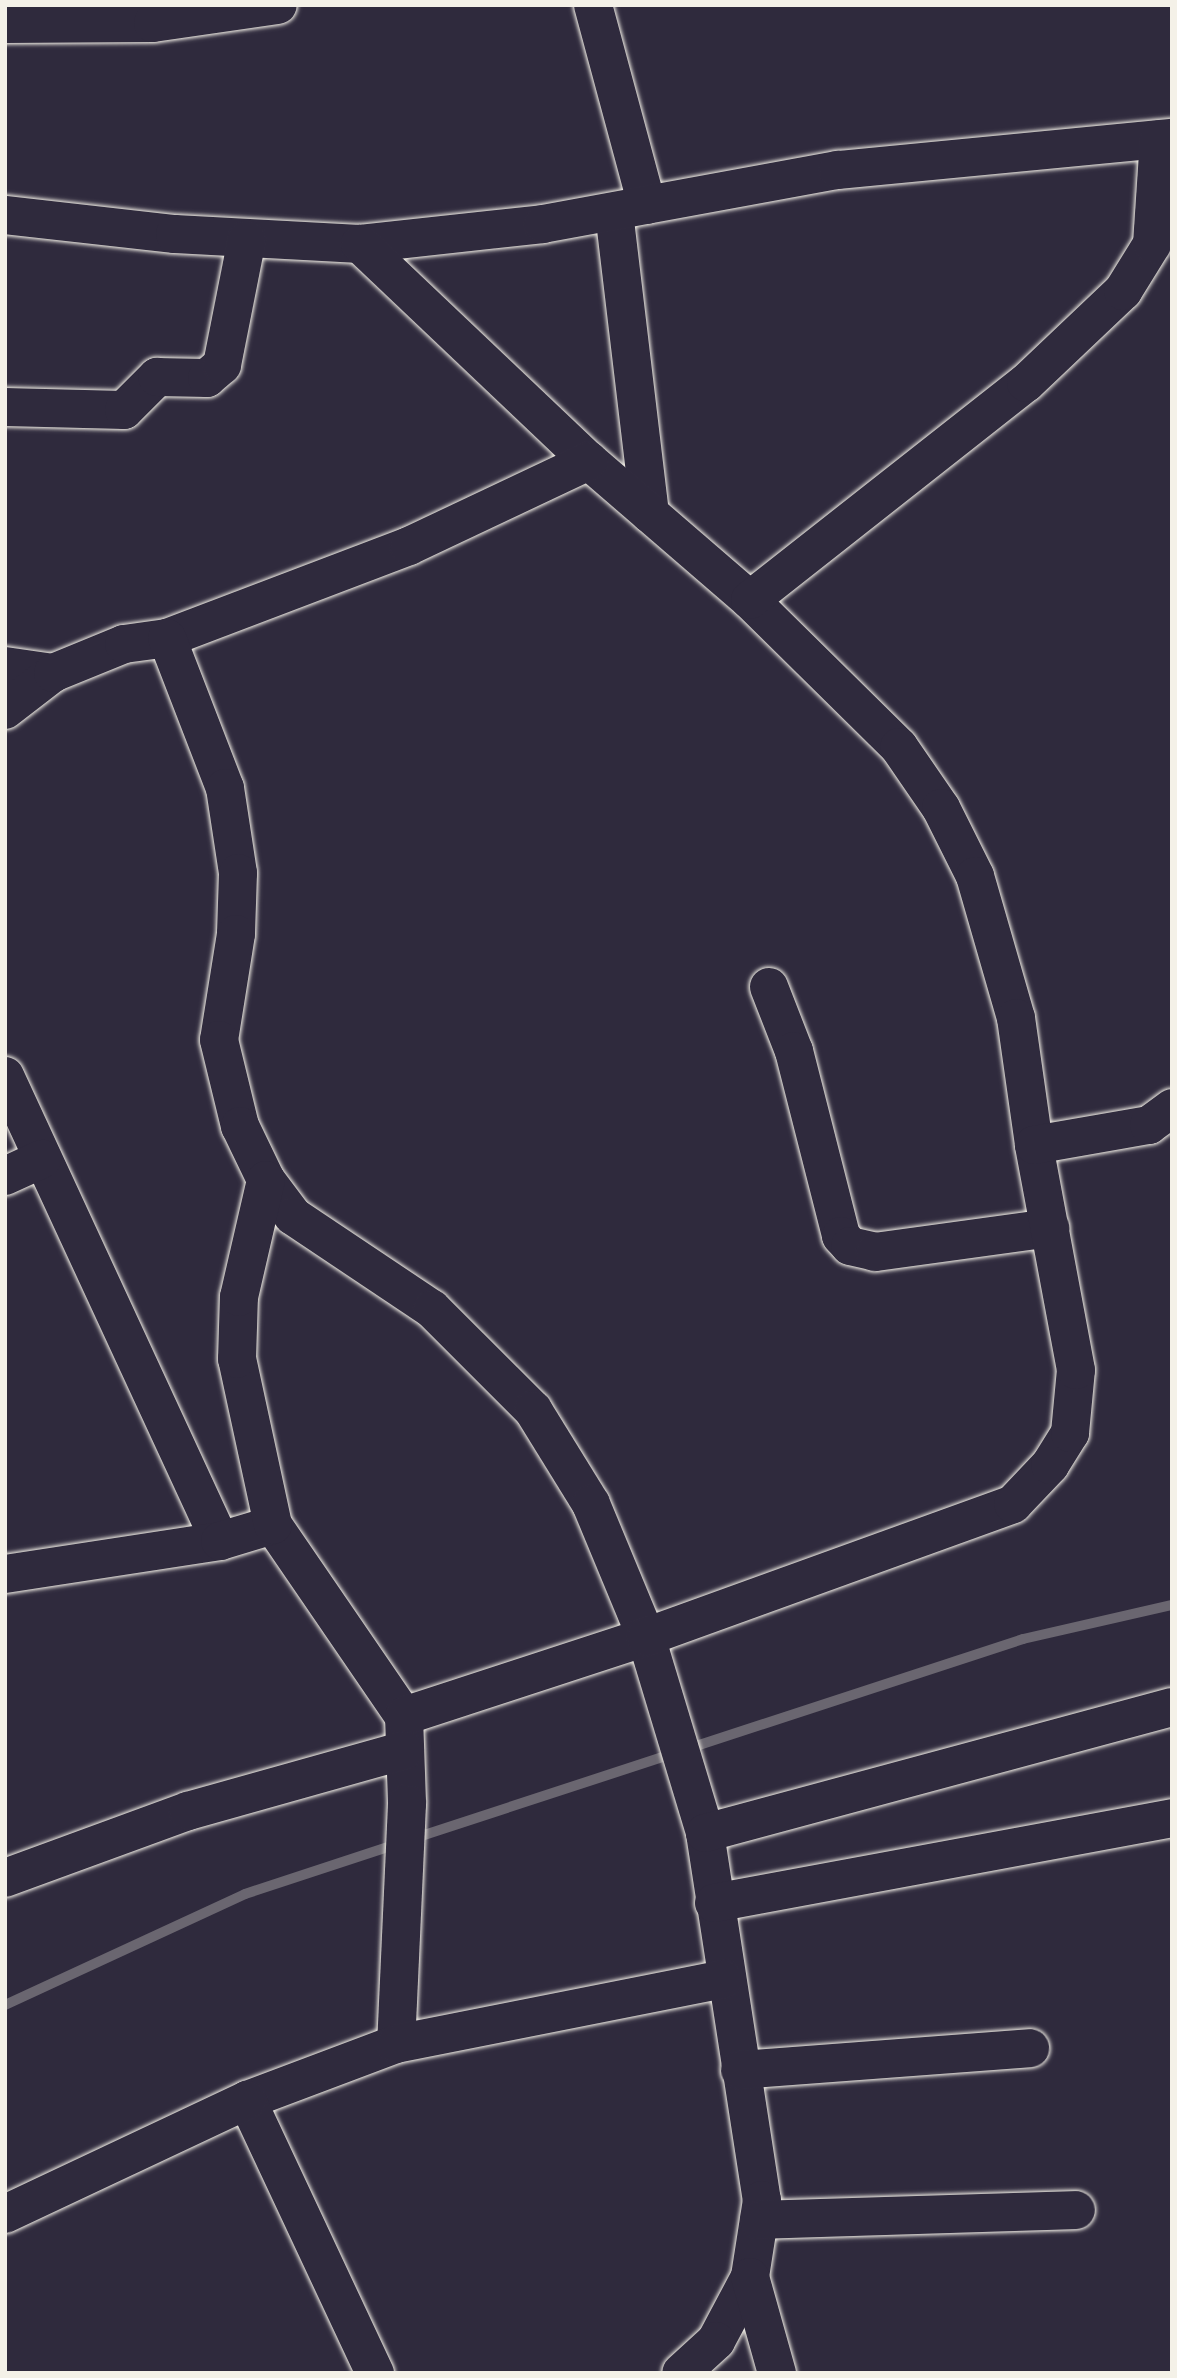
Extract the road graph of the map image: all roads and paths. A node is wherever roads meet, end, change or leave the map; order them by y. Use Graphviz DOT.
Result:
graph roads {
  1 [pos="278,5"];
  2 [pos="593,5"];
  3 [pos="5,24"];
  4 [pos="1166,138"];
  5 [pos="630,209"];
  6 [pos="5,215"];
  7 [pos="247,239"];
  8 [pos="360,244"];
  9 [pos="5,407"];
  10 [pos="589,461"];
  11 [pos="650,514"];
  12 [pos="750,600"];
  13 [pos="167,638"];
  14 [pos="5,666"];
  15 [pos="52,673"];
  16 [pos="5,710"];
  17 [pos="769,987"];
  18 [pos="5,1076"];
  19 [pos="1172,1108"];
  20 [pos="1034,1145"];
  21 [pos="42,1160"];
  22 [pos="5,1176"];
  23 [pos="266,1180"];
  24 [pos="1050,1228"];
  25 [pos="273,1525"];
  26 [pos="220,1541"];
  27 [pos="5,1574"];
  28 [pos="646,1637"];
  29 [pos="1172,1707"];
  30 [pos="405,1733"];
  31 [pos="1172,1818"];
  32 [pos="701,1821"];
  33 [pos="5,1878"];
  34 [pos="714,1903"];
  35 [pos="724,1979"];
  36 [pos="396,2044"];
  37 [pos="1030,2048"];
  38 [pos="740,2070"];
  39 [pos="247,2100"];
  40 [pos="1076,2210"];
  41 [pos="5,2214"];
  42 [pos="759,2220"];
  43 [pos="750,2277"];
  44 [pos="375,2373"];
  45 [pos="681,2373"];
  46 [pos="777,2373"];
  1 -- 3 [label="street"];
  2 -- 5 [label="street"];
  4 -- 5 [label="street"];
  4 -- 12 [label="street"];
  5 -- 8 [label="street"];
  5 -- 11 [label="street"];
  6 -- 7 [label="street"];
  7 -- 8 [label="street"];
  7 -- 9 [label="street"];
  8 -- 10 [label="street"];
  10 -- 11 [label="street"];
  10 -- 13 [label="street"];
  11 -- 12 [label="street"];
  12 -- 20 [label="street"];
  13 -- 15 [label="street"];
  13 -- 23 [label="street"];
  14 -- 15 [label="street"];
  15 -- 16 [label="street"];
  17 -- 24 [label="street"];
  18 -- 21 [label="street"];
  19 -- 20 [label="street"];
  20 -- 24 [label="street"];
  21 -- 22 [label="street"];
  21 -- 26 [label="street"];
  23 -- 25 [label="street"];
  23 -- 28 [label="street"];
  24 -- 28 [label="street"];
  25 -- 26 [label="street"];
  25 -- 30 [label="street"];
  26 -- 27 [label="street"];
  28 -- 30 [label="street"];
  28 -- 32 [label="street"];
  29 -- 32 [label="street"];
  30 -- 33 [label="street"];
  30 -- 36 [label="street"];
  31 -- 34 [label="street"];
  32 -- 34 [label="street"];
  34 -- 35 [label="street"];
  35 -- 36 [label="street"];
  35 -- 38 [label="street"];
  36 -- 39 [label="street"];
  37 -- 38 [label="street"];
  38 -- 42 [label="street"];
  39 -- 41 [label="street"];
  39 -- 44 [label="street"];
  40 -- 42 [label="street"];
  42 -- 43 [label="street"];
  43 -- 45 [label="street"];
  43 -- 46 [label="street"];
}
